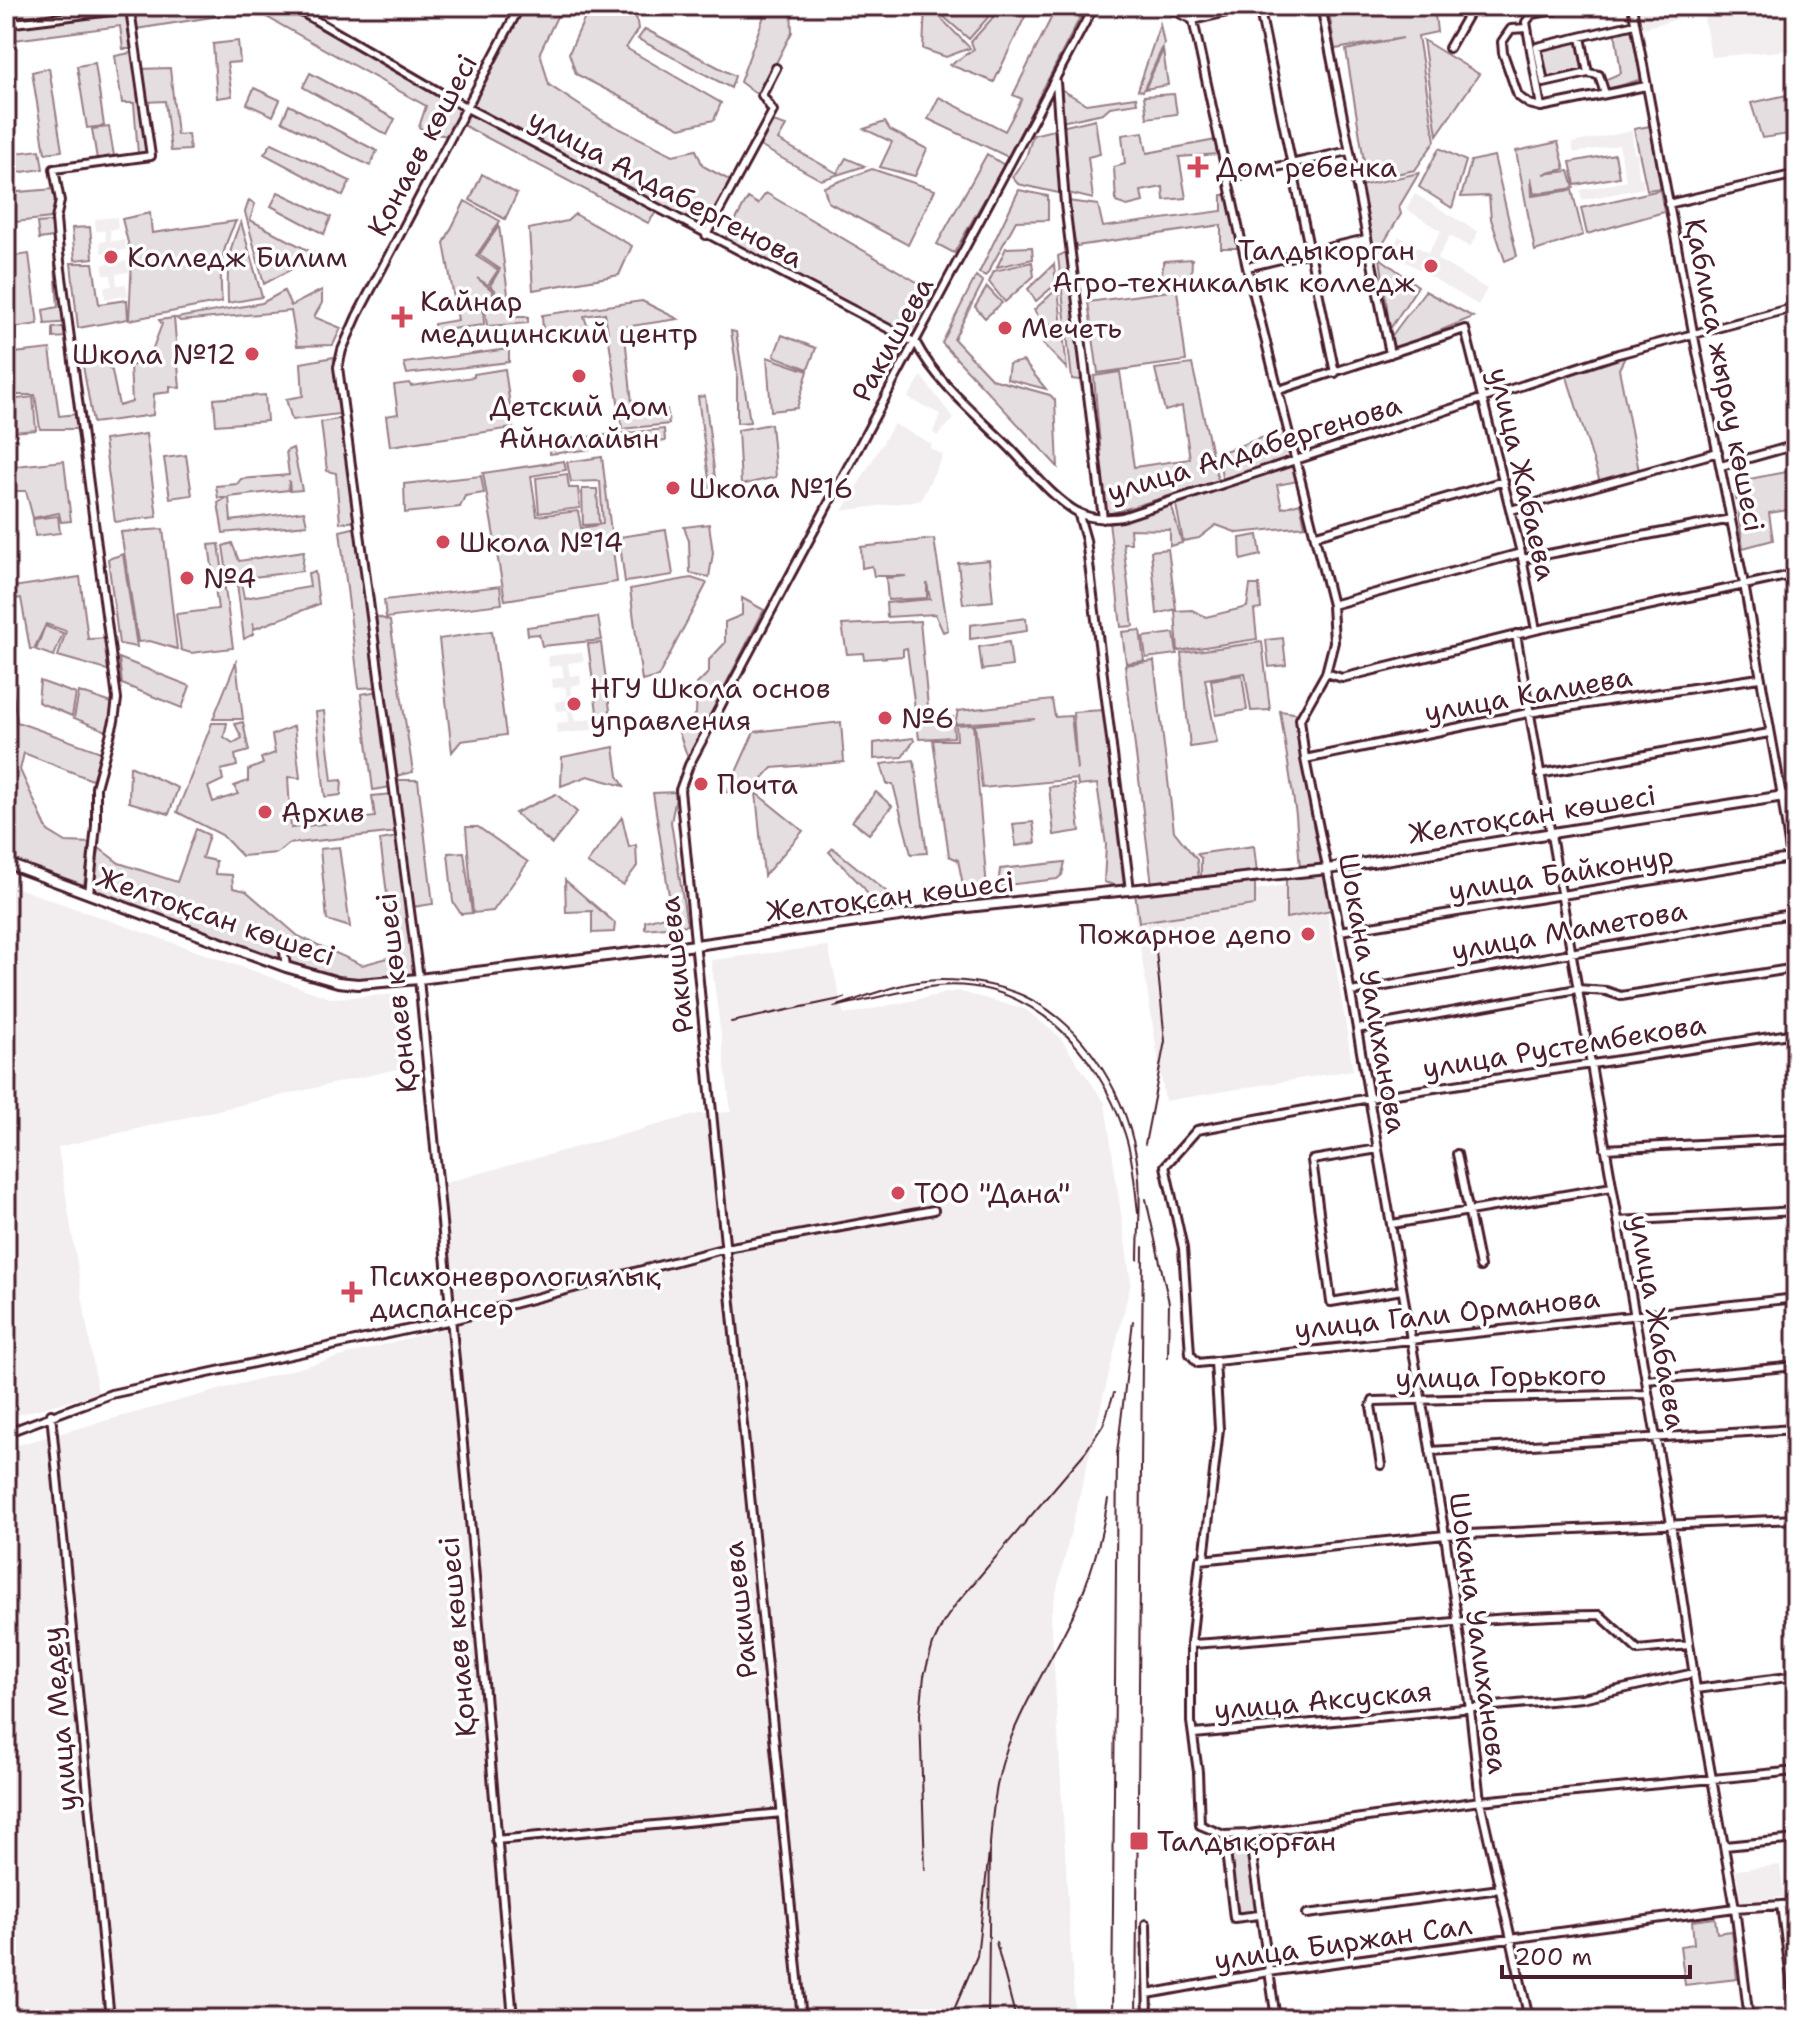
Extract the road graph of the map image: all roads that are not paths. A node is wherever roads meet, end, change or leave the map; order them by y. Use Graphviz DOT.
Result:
graph roads {
  1 [pos="152,6"];
  2 [pos="291,6"];
  3 [pos="520,6"];
  4 [pos="1094,6"];
  5 [pos="1165,6"];
  6 [pos="1256,6"];
  7 [pos="1321,6"];
  8 [pos="1473,6"];
  9 [pos="1632,6"];
  10 [pos="130,9"];
  11 [pos="1542,9"];
  12 [pos="1555,10"];
  13 [pos="1193,20"];
  14 [pos="6,24"];
  15 [pos="1635,24"];
  16 [pos="1527,28"];
  17 [pos="1581,37"];
  18 [pos="1449,48"];
  19 [pos="776,68"];
  20 [pos="1588,73"];
  21 [pos="1056,78"];
  22 [pos="1646,86"];
  23 [pos="1605,94"];
  24 [pos="1541,107"];
  25 [pos="467,108"];
  26 [pos="1349,151"];
  27 [pos="1291,164"];
  28 [pos="1796,174"];
  29 [pos="1227,178"];
  30 [pos="1668,204"];
  31 [pos="706,235"];
  32 [pos="1366,239"];
  33 [pos="1310,252"];
  34 [pos="1247,267"];
  35 [pos="1796,307"];
  36 [pos="1693,332"];
  37 [pos="916,343"];
  38 [pos="1390,354"];
  39 [pos="1335,373"];
  40 [pos="1279,390"];
  41 [pos="1484,399"];
  42 [pos="1796,445"];
  43 [pos="1718,452"];
  44 [pos="1296,459"];
  45 [pos="1721,466"];
  46 [pos="1504,481"];
  47 [pos="1511,510"];
  48 [pos="1078,512"];
  49 [pos="1103,519"];
  50 [pos="1731,519"];
  51 [pos="1317,535"];
  52 [pos="1522,556"];
  53 [pos="1796,574"];
  54 [pos="1744,584"];
  55 [pos="1332,605"];
  56 [pos="1536,630"];
  57 [pos="1516,634"];
  58 [pos="1326,673"];
  59 [pos="1759,678"];
  60 [pos="1528,713"];
  61 [pos="1769,733"];
  62 [pos="1305,759"];
  63 [pos="1539,774"];
  64 [pos="1796,794"];
  65 [pos="1782,796"];
  66 [pos="1549,835"];
  67 [pos="1790,858"];
  68 [pos="6,862"];
  69 [pos="1328,869"];
  70 [pos="1130,890"];
  71 [pos="89,894"];
  72 [pos="1796,894"];
  73 [pos="1560,895"];
  74 [pos="1796,913"];
  75 [pos="1340,931"];
  76 [pos="283,944"];
  77 [pos="696,945"];
  78 [pos="1570,952"];
  79 [pos="286,967"];
  80 [pos="1796,968"];
  81 [pos="419,979"];
  82 [pos="1577,989"];
  83 [pos="1351,992"];
  84 [pos="1357,1029"];
  85 [pos="1796,1033"];
  86 [pos="1590,1063"];
  87 [pos="1369,1098"];
  88 [pos="1796,1139"];
  89 [pos="1378,1149"];
  90 [pos="1605,1149"];
  91 [pos="1457,1154"];
  92 [pos="1612,1187"];
  93 [pos="934,1210"];
  94 [pos="1796,1211"];
  95 [pos="1469,1212"];
  96 [pos="1618,1221"];
  97 [pos="1392,1224"];
  98 [pos="726,1248"];
  99 [pos="1480,1267"];
  100 [pos="1402,1290"];
  101 [pos="1796,1298"];
  102 [pos="1635,1314"];
  103 [pos="452,1320"];
  104 [pos="1410,1340"];
  105 [pos="1215,1361"];
  106 [pos="1198,1363"];
  107 [pos="1796,1366"];
  108 [pos="1646,1380"];
  109 [pos="1648,1394"];
  110 [pos="1421,1400"];
  111 [pos="51,1414"];
  112 [pos="1796,1429"];
  113 [pos="6,1433"];
  114 [pos="1656,1438"];
  115 [pos="1430,1451"];
  116 [pos="1381,1465"];
  117 [pos="1796,1519"];
  118 [pos="1671,1524"];
  119 [pos="1445,1535"];
  120 [pos="1202,1560"];
  121 [pos="1458,1623"];
  122 [pos="1191,1644"];
  123 [pos="1689,1645"];
  124 [pos="1694,1673"];
  125 [pos="1796,1676"];
  126 [pos="1696,1689"];
  127 [pos="1470,1709"];
  128 [pos="1194,1734"];
  129 [pos="1796,1771"];
  130 [pos="1713,1780"];
  131 [pos="1480,1801"];
  132 [pos="782,1813"];
  133 [pos="1249,1834"];
  134 [pos="1224,1835"];
  135 [pos="1796,1839"];
  136 [pos="496,1840"];
  137 [pos="1725,1846"];
  138 [pos="1500,1889"];
  139 [pos="1796,1904"];
  140 [pos="1781,1905"];
  141 [pos="1735,1908"];
  142 [pos="1307,1914"];
  143 [pos="1259,1915"];
  144 [pos="1146,1924"];
  145 [pos="1512,1940"];
  146 [pos="1268,1972"];
  147 [pos="1148,1994"];
  148 [pos="1796,2016"];
  149 [pos="110,2019"];
  150 [pos="513,2019"];
  151 [pos="802,2019"];
  152 [pos="1148,2019"];
  153 [pos="1276,2019"];
  154 [pos="1529,2019"];
  155 [pos="1749,2019"];
  1 -- 10 [label="street"];
  2 -- 25 [label="street, улица Алдабергенова"];
  3 -- 25 [label="street, Қонаев көшесі"];
  4 -- 21 [label="street, Ракишева"];
  5 -- 13 [label="street"];
  6 -- 13 [label="street"];
  6 -- 27 [label="street"];
  7 -- 26 [label="street"];
  8 -- 18 [label="street"];
  9 -- 15 [label="street, Қаблиса жырау көшесі"];
  10 -- 14 [label="street"];
  10 -- 71 [label="street"];
  11 -- 12 [label="street"];
  11 -- 16 [label="street"];
  13 -- 29 [label="street, Шокана Уалиханова"];
  15 -- 17 [label="street"];
  15 -- 22 [label="street, Қаблиса жырау көшесі"];
  16 -- 24 [label="street"];
  16 -- 24 [label="street"];
  17 -- 20 [label="street"];
  17 -- 20 [label="street"];
  19 -- 31 [label="street"];
  20 -- 23 [label="street"];
  21 -- 37 [label="street, Ракишева"];
  21 -- 49 [label="street"];
  22 -- 23 [label="street"];
  22 -- 30 [label="street, Қаблиса жырау көшесі"];
  23 -- 24 [label="street"];
  25 -- 31 [label="street, улица Алдабергенова"];
  25 -- 81 [label="street, Қонаев көшесі"];
  26 -- 27 [label="street"];
  26 -- 32 [label="street"];
  27 -- 29 [label="street"];
  27 -- 33 [label="street"];
  28 -- 30 [label="street"];
  29 -- 34 [label="street, Шокана Уалиханова"];
  30 -- 36 [label="street, Қаблиса жырау көшесі"];
  31 -- 37 [label="street, улица Алдабергенова"];
  32 -- 33 [label="street"];
  32 -- 38 [label="street"];
  33 -- 34 [label="street"];
  33 -- 39 [label="street"];
  34 -- 40 [label="street, Шокана Уалиханова"];
  35 -- 36 [label="street, улица Алдабергенова"];
  36 -- 41 [label="street, улица Алдабергенова"];
  36 -- 43 [label="street, Қаблиса жырау көшесі"];
  37 -- 48 [label="street, улица Алдабергенова"];
  37 -- 77 [label="street, Ракишева"];
  38 -- 39 [label="street"];
  38 -- 41 [label="street, улица Жабаева"];
  39 -- 40 [label="street"];
  40 -- 44 [label="street, Шокана Уалиханова"];
  41 -- 44 [label="street, улица Алдабергенова"];
  41 -- 46 [label="street, улица Жабаева"];
  42 -- 45 [label="street"];
  43 -- 45 [label="street, Қаблиса жырау көшесі"];
  43 -- 47 [label="street"];
  44 -- 49 [label="street, улица Алдабергенова"];
  44 -- 51 [label="street, Шокана Уалиханова"];
  45 -- 50 [label="street, Қаблиса жырау көшесі"];
  46 -- 47 [label="street, улица Жабаева"];
  46 -- 51 [label="street"];
  47 -- 52 [label="street, улица Жабаева"];
  48 -- 49 [label="street, улица Алдабергенова"];
  48 -- 70 [label="street"];
  50 -- 52 [label="street"];
  50 -- 54 [label="street, Қаблиса жырау көшесі"];
  51 -- 55 [label="street, Шокана Уалиханова"];
  52 -- 55 [label="street"];
  52 -- 56 [label="street, улица Жабаева"];
  53 -- 54 [label="street"];
  54 -- 56 [label="street"];
  54 -- 59 [label="street, Қаблиса жырау көшесі"];
  55 -- 58 [label="street, Шокана Уалиханова"];
  56 -- 57 [label="street"];
  57 -- 58 [label="street"];
  57 -- 60 [label="street, улица Жабаева"];
  58 -- 62 [label="street, Шокана Уалиханова"];
  59 -- 60 [label="street, улица Калиева"];
  59 -- 61 [label="street, Қаблиса жырау көшесі"];
  60 -- 62 [label="street, улица Калиева"];
  60 -- 63 [label="street, улица Жабаева"];
  61 -- 63 [label="street"];
  61 -- 65 [label="street, Қаблиса жырау көшесі"];
  62 -- 69 [label="street, Шокана Уалиханова"];
  63 -- 66 [label="street, улица Жабаева"];
  64 -- 65 [label="main road, Желтоқсан көшесі"];
  65 -- 66 [label="main road, Желтоқсан көшесі"];
  65 -- 67 [label="street, Қаблиса жырау көшесі"];
  66 -- 69 [label="main road, Желтоқсан көшесі"];
  66 -- 73 [label="street, улица Жабаева"];
  67 -- 72 [label="street, Қаблиса жырау көшесі"];
  67 -- 73 [label="street, улица Байконур"];
  68 -- 71 [label="main road, Желтоқсан көшесі"];
  69 -- 70 [label="main road, Желтоқсан көшесі"];
  69 -- 75 [label="street, Шокана Уалиханова"];
  70 -- 77 [label="main road, Желтоқсан көшесі"];
  71 -- 79 [label="main road, Желтоқсан көшесі"];
  73 -- 75 [label="street, улица Байконур"];
  73 -- 78 [label="street, улица Жабаева"];
  74 -- 78 [label="street, улица Маметова"];
  75 -- 83 [label="street, Шокана Уалиханова"];
  76 -- 79 [label="street"];
  77 -- 81 [label="main road, Желтоқсан көшесі"];
  77 -- 98 [label="street, Ракишева"];
  78 -- 82 [label="street, улица Жабаева"];
  78 -- 83 [label="street, улица Маметова"];
  79 -- 81 [label="main road, Желтоқсан көшесі"];
  80 -- 82 [label="street"];
  81 -- 103 [label="street, Қонаев көшесі"];
  82 -- 84 [label="street"];
  82 -- 86 [label="street, улица Жабаева"];
  83 -- 84 [label="street, Шокана Уалиханова"];
  84 -- 87 [label="street, Шокана Уалиханова"];
  85 -- 86 [label="street, улица Рустембекова"];
  86 -- 87 [label="street, улица Рустембекова"];
  86 -- 90 [label="street, улица Жабаева"];
  87 -- 89 [label="street, Шокана Уалиханова"];
  87 -- 106 [label="street, улица Рустембекова"];
  88 -- 90 [label="street"];
  89 -- 97 [label="street, Шокана Уалиханова"];
  89 -- 100 [label="street"];
  90 -- 92 [label="street, улица Жабаева"];
  91 -- 95 [label="street"];
  92 -- 95 [label="street"];
  92 -- 96 [label="street, улица Жабаева"];
  93 -- 98 [label="street"];
  94 -- 96 [label="street"];
  95 -- 97 [label="street"];
  95 -- 99 [label="street"];
  96 -- 102 [label="street, улица Жабаева"];
  97 -- 100 [label="street, Шокана Уалиханова"];
  98 -- 103 [label="street"];
  98 -- 132 [label="street, Ракишева"];
  100 -- 104 [label="street, Шокана Уалиханова"];
  101 -- 102 [label="street, улица Гали Орманова"];
  102 -- 104 [label="street, улица Гали Орманова"];
  102 -- 108 [label="street, улица Жабаева"];
  103 -- 111 [label="street"];
  103 -- 136 [label="street, Қонаев көшесі"];
  104 -- 105 [label="street, улица Гали Орманова"];
  104 -- 110 [label="street, Шокана Уалиханова"];
  105 -- 106 [label="street, улица Гали Орманова"];
  105 -- 120 [label="street"];
  107 -- 108 [label="street, улица Горького"];
  108 -- 109 [label="street, улица Жабаева"];
  109 -- 110 [label="street, улица Горького"];
  109 -- 114 [label="street, улица Жабаева"];
  110 -- 115 [label="street, Шокана Уалиханова"];
  110 -- 116 [label="street, улица Горького"];
  111 -- 113 [label="street"];
  111 -- 149 [label="street, улица Медеу"];
  112 -- 114 [label="street"];
  114 -- 115 [label="street"];
  114 -- 118 [label="street, улица Жабаева"];
  115 -- 119 [label="street, Шокана Уалиханова"];
  117 -- 118 [label="street"];
  118 -- 119 [label="street"];
  118 -- 123 [label="street, улица Жабаева"];
  119 -- 120 [label="street"];
  119 -- 121 [label="street, Шокана Уалиханова"];
  120 -- 122 [label="street"];
  121 -- 122 [label="street"];
  121 -- 123 [label="street"];
  121 -- 127 [label="street, Шокана Уалиханова"];
  122 -- 128 [label="street"];
  123 -- 124 [label="street, улица Жабаева"];
  124 -- 126 [label="street, улица Жабаева"];
  124 -- 127 [label="street, улица Аксуская"];
  125 -- 126 [label="street"];
  126 -- 130 [label="street, улица Жабаева"];
  127 -- 128 [label="street, улица Аксуская"];
  127 -- 131 [label="street, Шокана Уалиханова"];
  128 -- 134 [label="street"];
  129 -- 130 [label="street"];
  130 -- 131 [label="street"];
  130 -- 137 [label="street, улица Жабаева"];
  131 -- 133 [label="street"];
  131 -- 138 [label="street, Шокана Уалиханова"];
  132 -- 136 [label="street"];
  132 -- 151 [label="street, Ракишева"];
  133 -- 134 [label="street"];
  133 -- 143 [label="street"];
  134 -- 143 [label="street"];
  135 -- 137 [label="street"];
  136 -- 150 [label="street, Қонаев көшесі"];
  137 -- 141 [label="street, улица Жабаева"];
  138 -- 142 [label="street"];
  138 -- 145 [label="street, Шокана Уалиханова"];
  139 -- 140 [label="street, улица Биржан Сал"];
  140 -- 141 [label="street, улица Биржан Сал"];
  140 -- 148 [label="street"];
  141 -- 145 [label="street, улица Биржан Сал"];
  141 -- 155 [label="street, улица Жабаева"];
  143 -- 146 [label="street"];
  144 -- 147 [label="street"];
  145 -- 146 [label="street, улица Биржан Сал"];
  145 -- 154 [label="street, Шокана Уалиханова"];
  146 -- 147 [label="street, улица Биржан Сал"];
  146 -- 153 [label="street"];
  147 -- 152 [label="street"];
}
